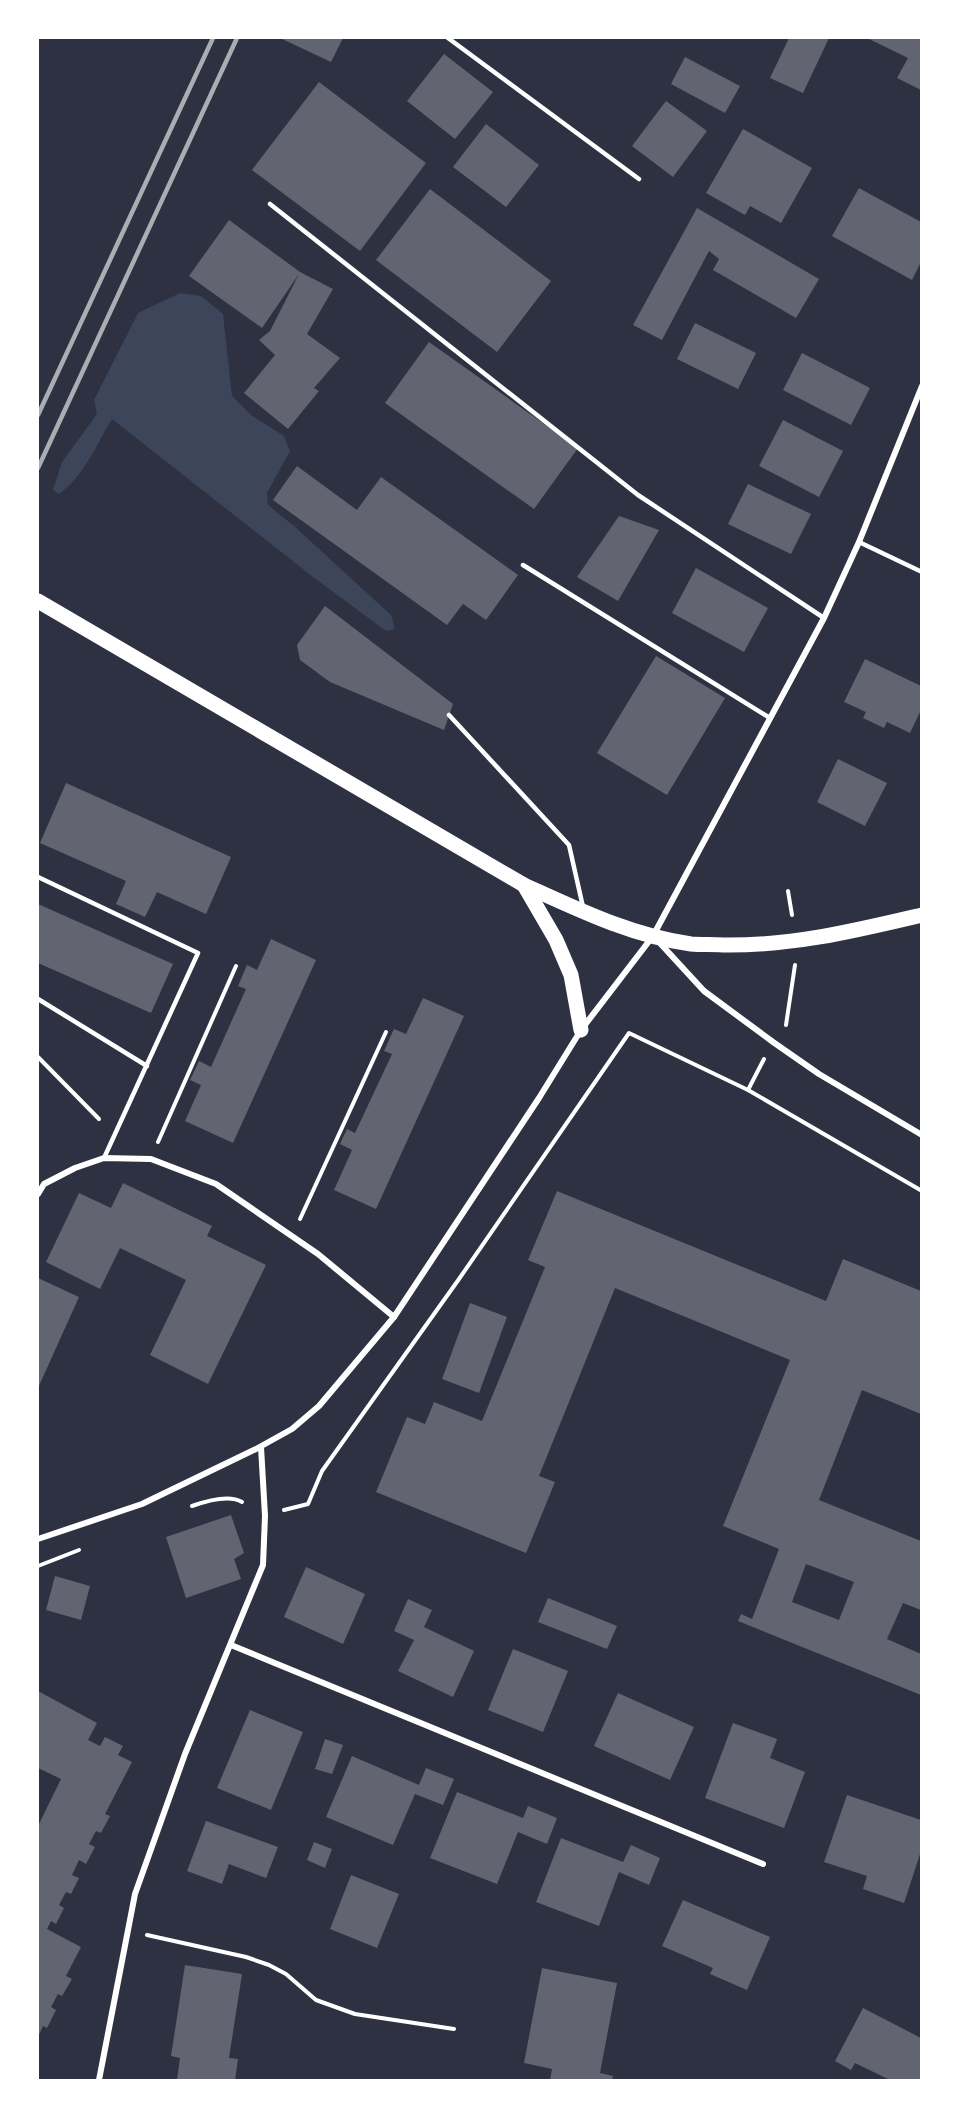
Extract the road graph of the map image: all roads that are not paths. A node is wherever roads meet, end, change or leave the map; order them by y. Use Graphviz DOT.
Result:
graph roads {
  1 [pos="448,38"];
  2 [pos="639,179"];
  3 [pos="270,204"];
  4 [pos="921,386"];
  5 [pos="859,542"];
  6 [pos="523,565"];
  7 [pos="921,572"];
  8 [pos="38,601"];
  9 [pos="824,618"];
  10 [pos="449,715"];
  11 [pos="770,718"];
  12 [pos="38,877"];
  13 [pos="524,885"];
  14 [pos="584,912"];
  15 [pos="921,915"];
  16 [pos="653,936"];
  17 [pos="38,999"];
  18 [pos="581,1030"];
  19 [pos="147,1066"];
  20 [pos="921,1135"];
  21 [pos="104,1158"];
  22 [pos="38,1194"];
  23 [pos="394,1317"];
  24 [pos="261,1447"];
  25 [pos="38,1539"];
  26 [pos="231,1645"];
  27 [pos="763,1864"];
  28 [pos="99,2080"];
  1 -- 2 [label="lane"];
  3 -- 9 [label="lane"];
  4 -- 5 [label="street"];
  5 -- 7 [label="lane"];
  5 -- 9 [label="street"];
  6 -- 11 [label="lane"];
  8 -- 13 [label="main road"];
  9 -- 11 [label="street"];
  10 -- 14 [label="lane"];
  11 -- 16 [label="street"];
  12 -- 19 [label="lane"];
  13 -- 14 [label="main road"];
  13 -- 18 [label="main road"];
  14 -- 16 [label="main road"];
  15 -- 16 [label="main road"];
  16 -- 18 [label="street"];
  16 -- 20 [label="street"];
  17 -- 19 [label="lane"];
  18 -- 23 [label="street"];
  19 -- 21 [label="lane"];
  21 -- 22 [label="street"];
  21 -- 23 [label="street"];
  23 -- 24 [label="street"];
  24 -- 25 [label="street"];
  24 -- 26 [label="street"];
  26 -- 27 [label="street"];
  26 -- 28 [label="street"];
}
